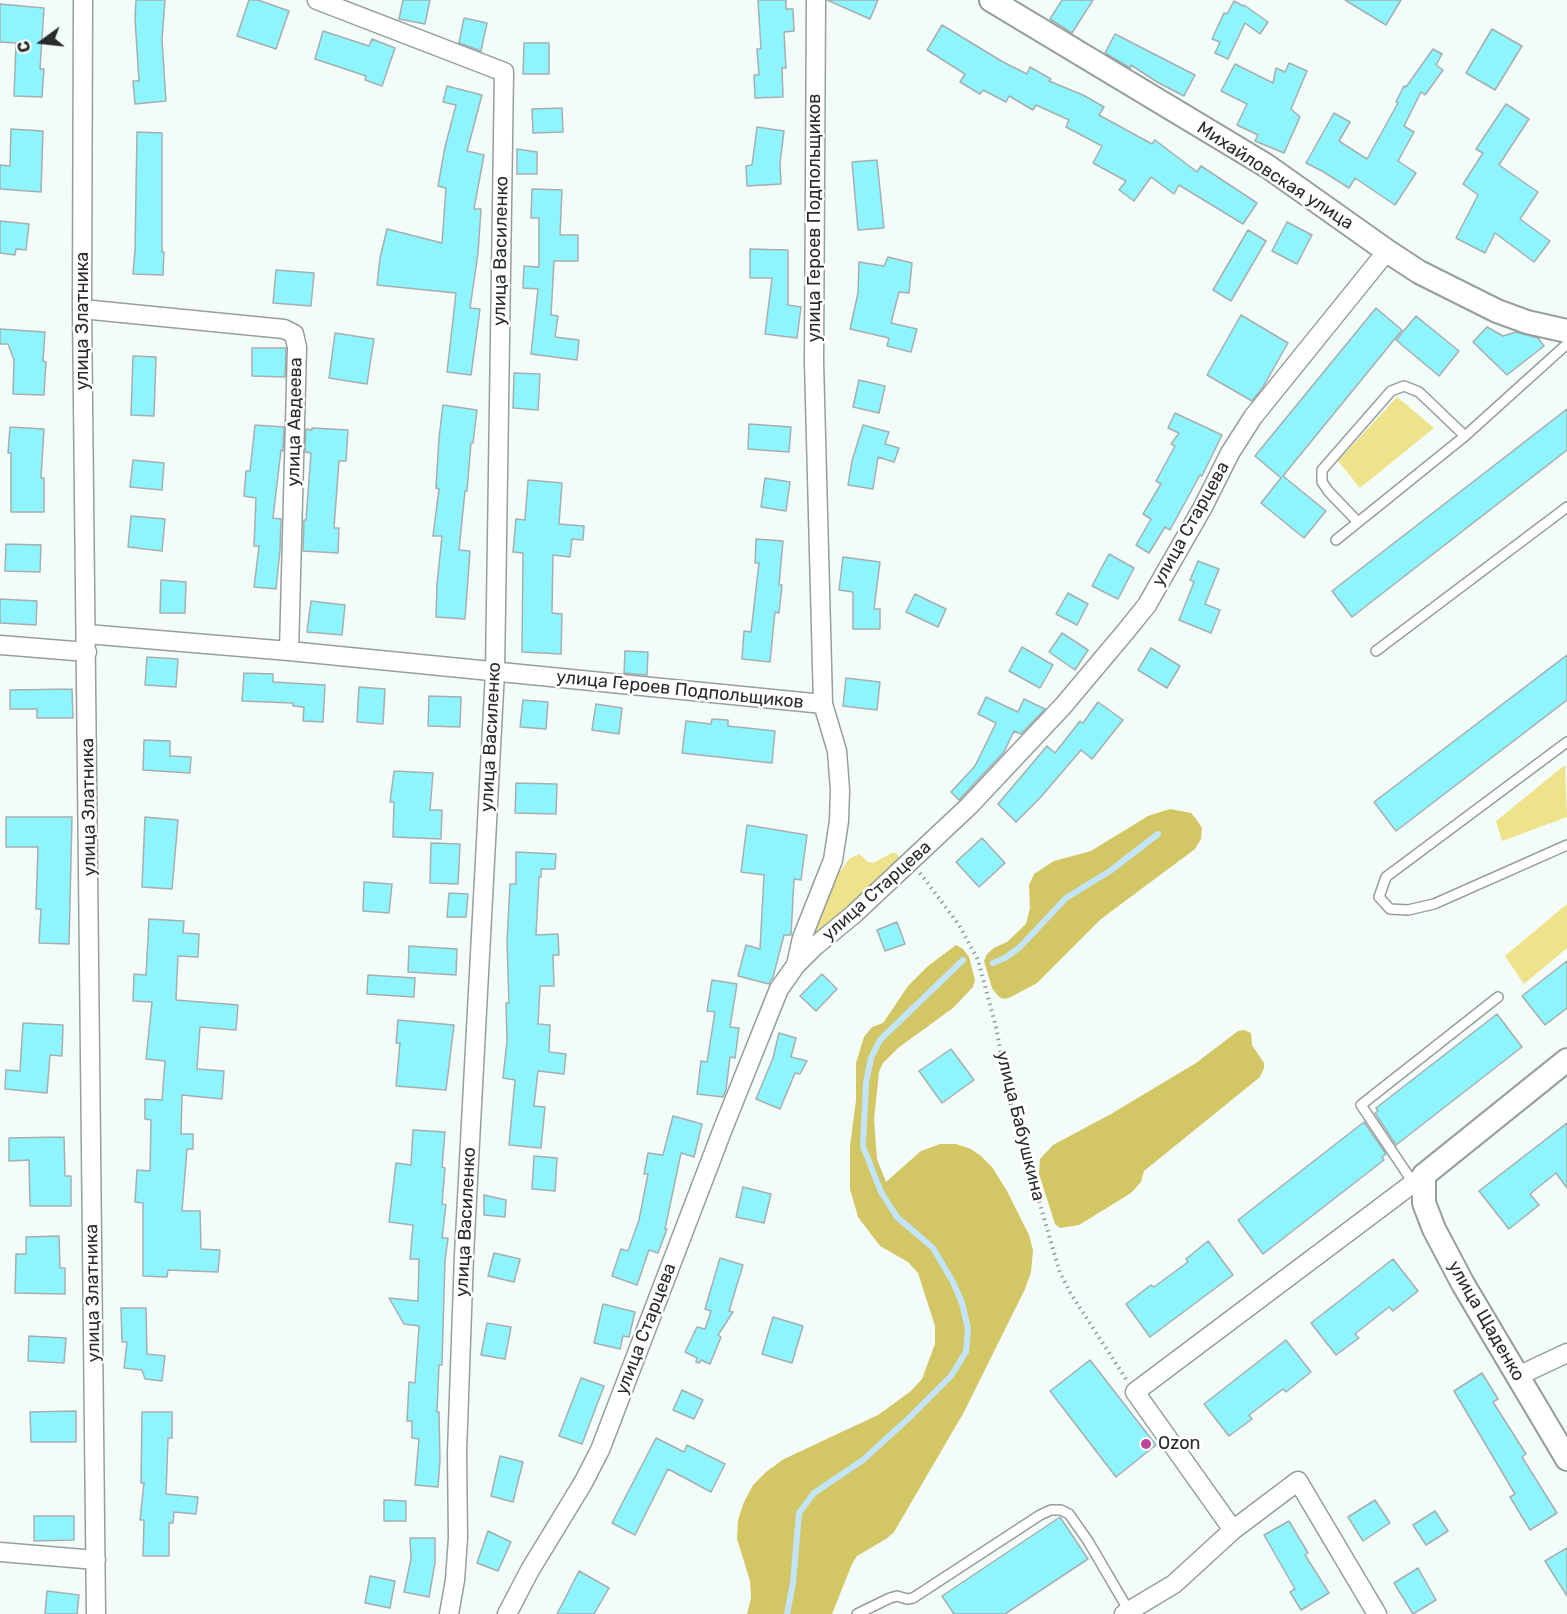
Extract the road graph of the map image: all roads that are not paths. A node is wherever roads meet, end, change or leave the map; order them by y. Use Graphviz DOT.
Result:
graph roads {
  1 [pos="83,0"];
  2 [pos="317,0"];
  3 [pos="816,0"];
  4 [pos="991,0"];
  5 [pos="1386,252"];
  6 [pos="82,309"];
  7 [pos="1567,332"];
  8 [pos="1567,344"];
  9 [pos="1465,436"];
  10 [pos="1567,507"];
  11 [pos="1358,522"];
  12 [pos="1336,540"];
  13 [pos="87,643"];
  14 [pos="0,645"];
  15 [pos="289,651"];
  16 [pos="1376,651"];
  17 [pos="495,672"];
  18 [pos="823,704"];
  19 [pos="1567,742"];
  20 [pos="1567,845"];
  21 [pos="796,965"];
  22 [pos="1498,997"];
  23 [pos="1567,1060"];
  24 [pos="1419,1179"];
  25 [pos="1567,1353"];
  26 [pos="1518,1376"];
  27 [pos="1567,1459"];
  28 [pos="1233,1530"];
  29 [pos="0,1552"];
  30 [pos="96,1560"];
  31 [pos="450,1607"];
  32 [pos="1126,1613"];
  33 [pos="96,1614"];
  34 [pos="436,1614"];
  35 [pos="507,1614"];
  36 [pos="857,1614"];
  37 [pos="1377,1614"];
  1 -- 6 [label="street, улица Златника"];
  2 -- 17 [label="street, улица Василенко"];
  3 -- 18 [label="street, улица Героев Подпольщиков"];
  4 -- 5 [label="street, Михайловская улица"];
  5 -- 7 [label="street, Михайловская улица"];
  5 -- 21 [label="street, улица Старцева"];
  6 -- 13 [label="street, улица Златника"];
  6 -- 15 [label="street, улица Авдеева"];
  8 -- 9 [label="lane"];
  9 -- 11 [label="lane"];
  9 -- 11 [label="lane"];
  10 -- 16 [label="lane"];
  11 -- 12 [label="lane"];
  13 -- 14 [label="street, улица Героев Подпольщиков"];
  13 -- 15 [label="street, улица Героев Подпольщиков"];
  13 -- 30 [label="street, улица Златника"];
  15 -- 17 [label="street, улица Героев Подпольщиков"];
  17 -- 18 [label="street, улица Героев Подпольщиков"];
  17 -- 31 [label="street, улица Василенко"];
  18 -- 21 [label="street"];
  19 -- 20 [label="lane"];
  21 -- 35 [label="street, улица Старцева"];
  22 -- 24 [label="lane"];
  23 -- 24 [label="street"];
  24 -- 26 [label="street, улица Щаденко"];
  24 -- 28 [label="street"];
  25 -- 26 [label="street"];
  26 -- 27 [label="street, улица Щаденко"];
  28 -- 32 [label="street"];
  28 -- 37 [label="street"];
  29 -- 30 [label="street"];
  30 -- 33 [label="street, улица Златника"];
  31 -- 34 [label="lane, улица Василенко"];
  32 -- 36 [label="lane"];
}
